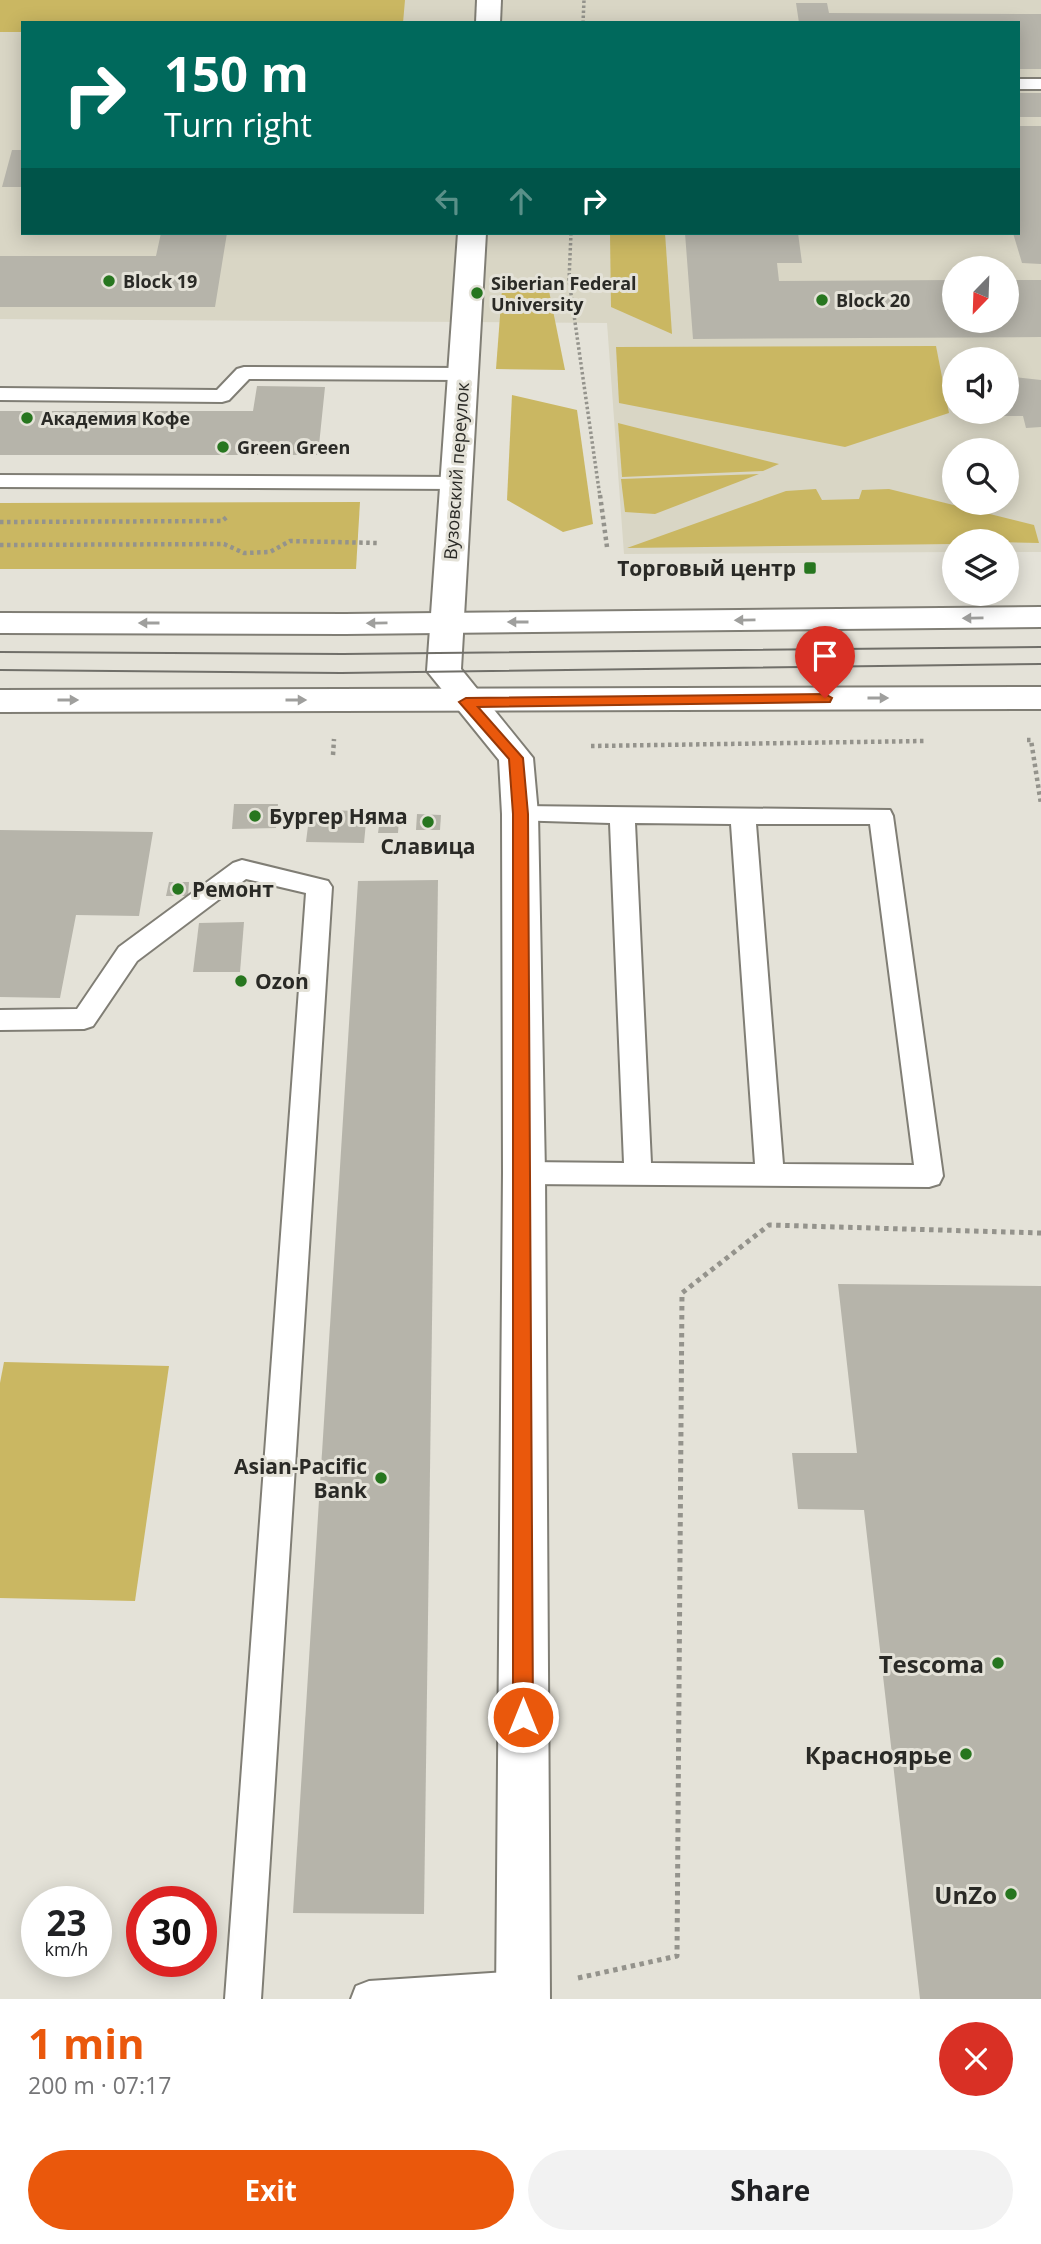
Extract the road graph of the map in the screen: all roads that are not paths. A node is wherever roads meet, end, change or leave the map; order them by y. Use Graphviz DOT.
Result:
graph roads {
  1 [pos="489,0"];
  2 [pos="488,21"];
  3 [pos="1020,84"];
  4 [pos="1041,84"];
  5 [pos="472,235"];
  6 [pos="463,374"];
  7 [pos="0,394"];
  8 [pos="0,481"];
  9 [pos="458,483"];
  10 [pos="1041,617"];
  11 [pos="0,622"];
  12 [pos="445,622"];
  13 [pos="1041,698"];
  14 [pos="0,701"];
  15 [pos="466,702"];
  16 [pos="520,814"];
  17 [pos="622,815"];
  18 [pos="743,816"];
  19 [pos="0,1020"];
  20 [pos="524,1173"];
  21 [pos="638,1174"];
  22 [pos="770,1174"];
  23 [pos="523,1994"];
  24 [pos="243,1999"];
  25 [pos="369,1999"];
  1 -- 2 [label="main road"];
  3 -- 4 [label="lane"];
  5 -- 6 [label="main road, Вузовский переулок"];
  6 -- 7 [label="lane"];
  6 -- 9 [label="main road, Вузовский переулок"];
  8 -- 9 [label="lane"];
  9 -- 12 [label="main road, Вузовский переулок"];
  10 -- 12 [label="main road, one-way"];
  12 -- 11 [label="main road, one-way"];
  12 -- 15 [label="main road, Вузовский переулок"];
  15 -- 13 [label="main road, one-way"];
  14 -- 15 [label="main road, one-way"];
  15 -- 16 [label="main road, Вузовский переулок"];
  16 -- 17 [label="lane"];
  16 -- 20 [label="main road, Вузовский переулок"];
  17 -- 18 [label="lane"];
  17 -- 21 [label="lane"];
  18 -- 22 [label="lane"];
  18 -- 22 [label="lane"];
  19 -- 24 [label="lane"];
  20 -- 21 [label="lane"];
  20 -- 23 [label="main road, Вузовский переулок"];
  21 -- 22 [label="lane"];
  23 -- 25 [label="lane"];
}
